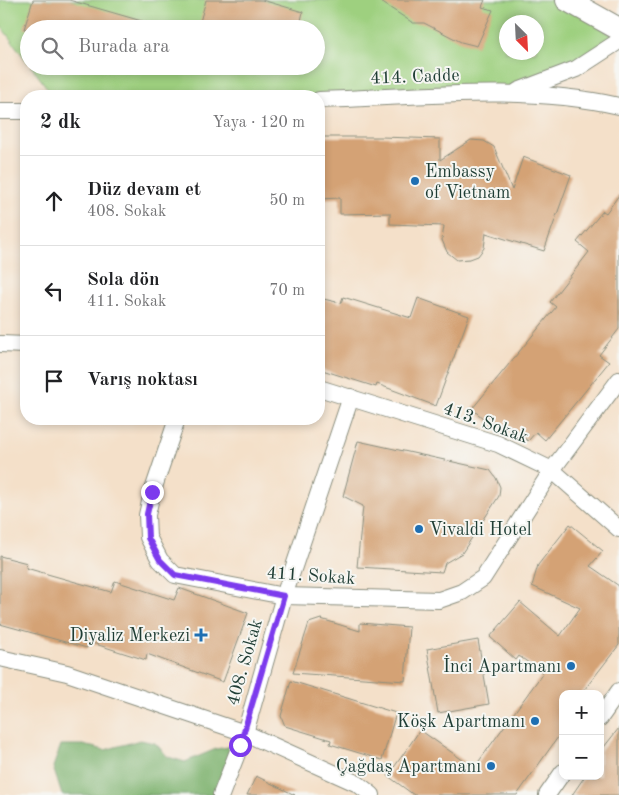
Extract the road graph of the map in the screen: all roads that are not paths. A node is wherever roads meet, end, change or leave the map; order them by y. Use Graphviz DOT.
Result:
graph roads {
  1 [pos="568,0"];
  2 [pos="619,28"];
  3 [pos="619,41"];
  4 [pos="513,92"];
  5 [pos="325,100"];
  6 [pos="619,106"];
  7 [pos="0,111"];
  8 [pos="20,111"];
  9 [pos="0,344"];
  10 [pos="20,344"];
  11 [pos="619,380"];
  12 [pos="325,390"];
  13 [pos="351,397"];
  14 [pos="175,425"];
  15 [pos="552,470"];
  16 [pos="619,529"];
  17 [pos="284,596"];
  18 [pos="0,658"];
  19 [pos="619,692"];
  20 [pos="604,713"];
  21 [pos="244,733"];
  22 [pos="559,778"];
  23 [pos="221,795"];
  24 [pos="372,795"];
  25 [pos="547,795"];
  1 -- 2 [label="main road"];
  3 -- 4 [label="street"];
  4 -- 5 [label="street, 414. Cadde"];
  4 -- 6 [label="street"];
  7 -- 8 [label="street"];
  9 -- 10 [label="street"];
  11 -- 15 [label="street, 411. Sokak"];
  12 -- 13 [label="street, 413. Sokak"];
  13 -- 15 [label="street, 413. Sokak"];
  13 -- 17 [label="street, 408. Sokak"];
  14 -- 17 [label="street, 411. Sokak"];
  15 -- 16 [label="street, 413. Sokak"];
  15 -- 17 [label="street, 411. Sokak"];
  17 -- 21 [label="street, 408. Sokak"];
  18 -- 21 [label="street"];
  19 -- 20 [label="street"];
  21 -- 23 [label="street, 408. Sokak"];
  21 -- 24 [label="street"];
  22 -- 25 [label="street"];
}
